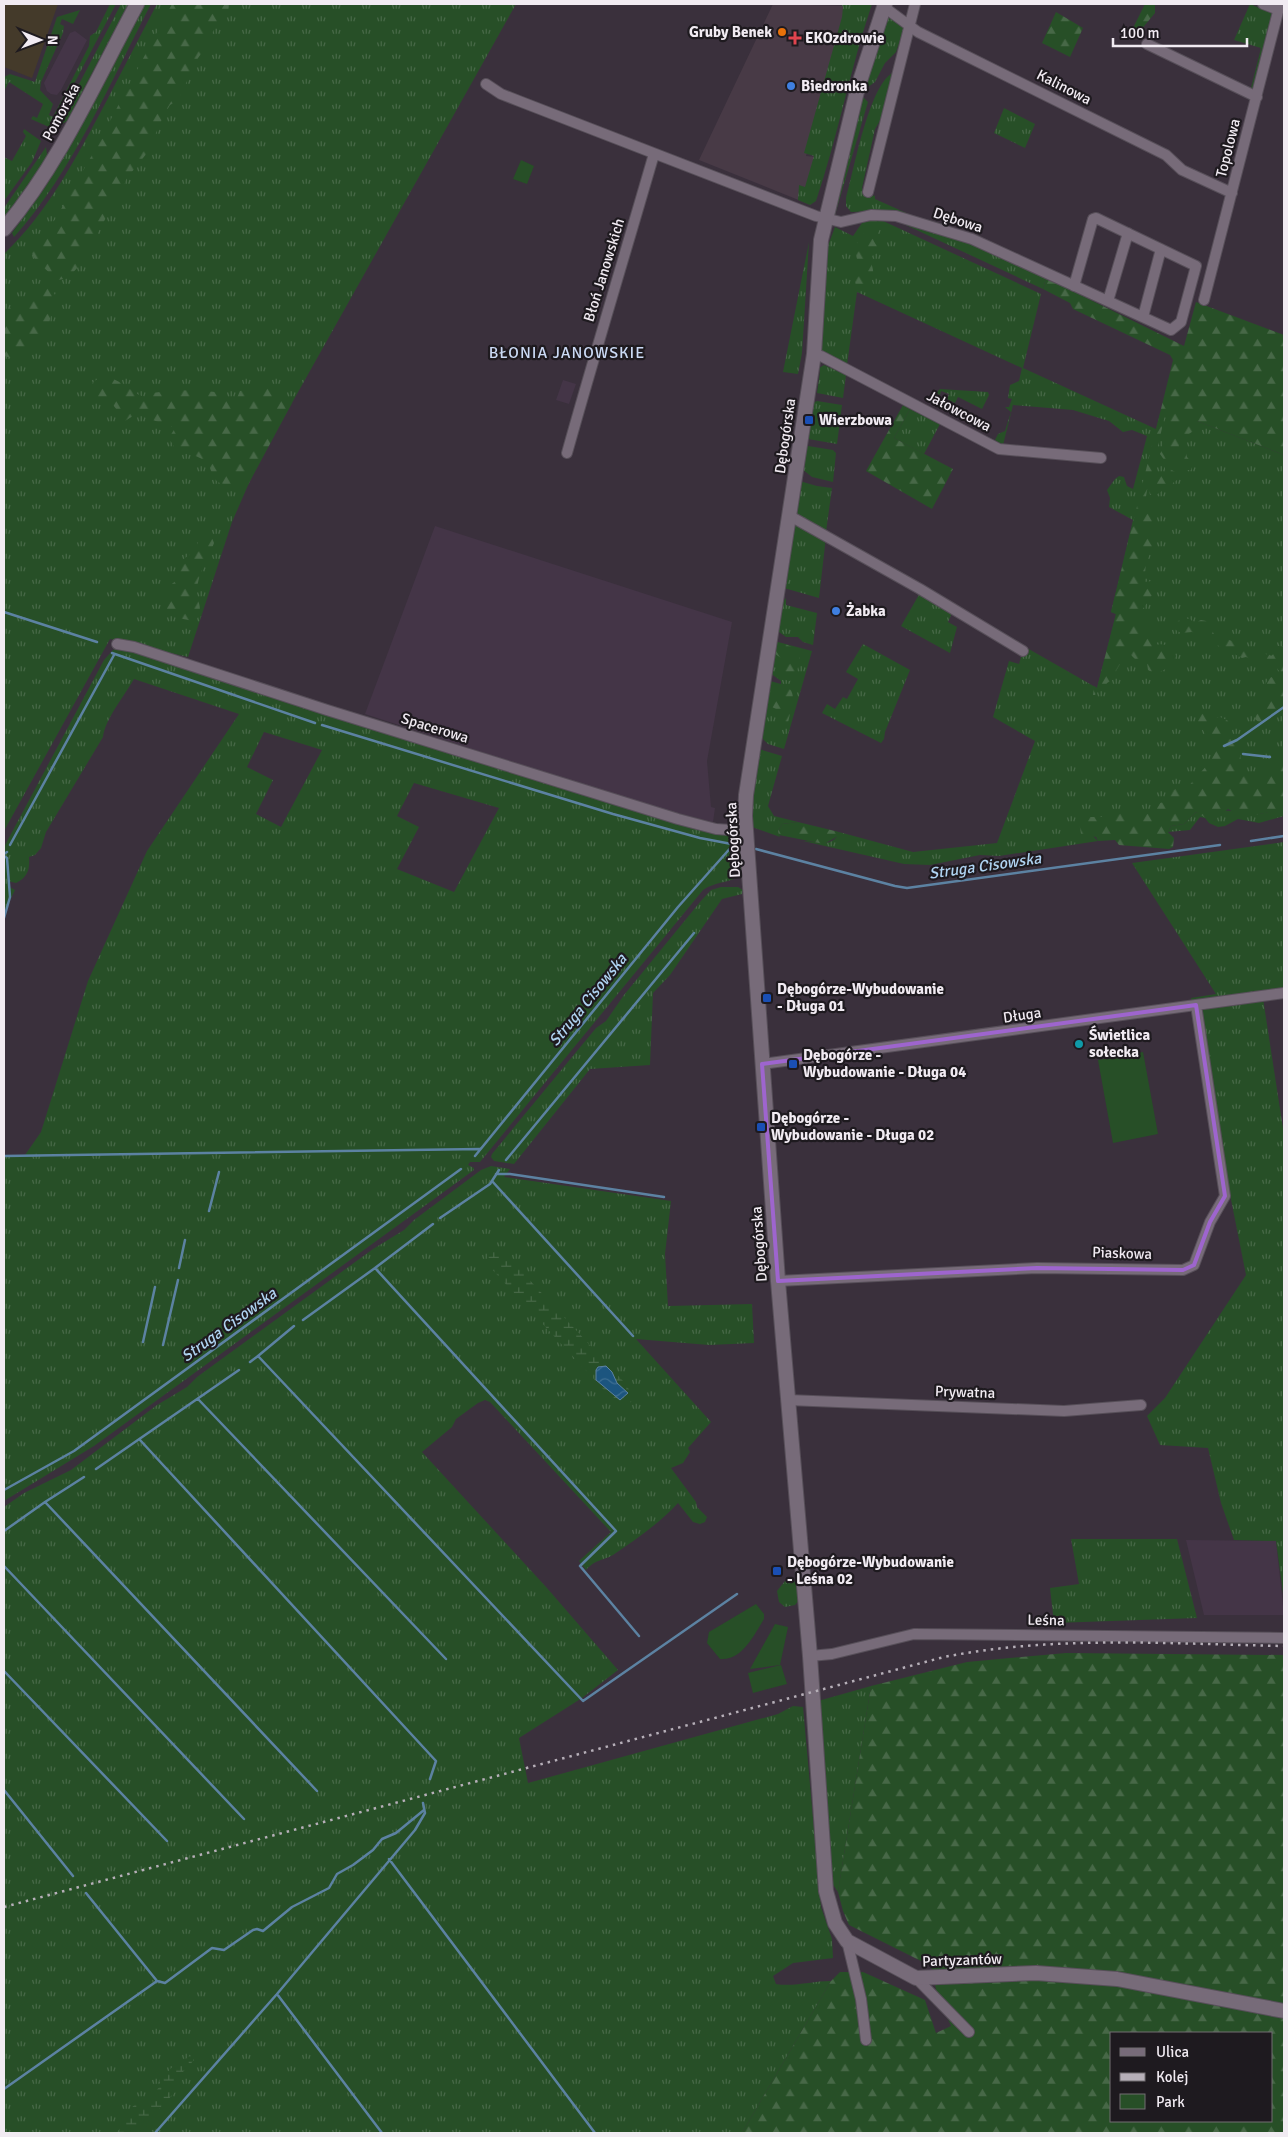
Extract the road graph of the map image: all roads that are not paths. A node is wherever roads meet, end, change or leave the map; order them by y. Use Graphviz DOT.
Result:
graph roads {
  1 [pos="137,4"];
  2 [pos="915,4"];
  3 [pos="1263,4"];
  4 [pos="884,5"];
  5 [pos="1280,7"];
  6 [pos="910,26"];
  7 [pos="1147,44"];
  8 [pos="486,84"];
  9 [pos="1256,97"];
  10 [pos="654,154"];
  11 [pos="868,192"];
  12 [pos="1232,193"];
  13 [pos="826,219"];
  14 [pos="4,229"];
  15 [pos="1128,233"];
  16 [pos="1162,249"];
  17 [pos="1074,286"];
  18 [pos="1204,300"];
  19 [pos="1108,301"];
  20 [pos="1143,317"];
  21 [pos="814,354"];
  22 [pos="567,453"];
  23 [pos="1101,458"];
  24 [pos="790,516"];
  25 [pos="117,644"];
  26 [pos="1023,651"];
  27 [pos="746,831"];
  28 [pos="1284,993"];
  29 [pos="1196,1005"];
  30 [pos="762,1064"];
  31 [pos="778,1281"];
  32 [pos="788,1400"];
  33 [pos="1141,1405"];
  34 [pos="1284,1638"];
  35 [pos="810,1656"];
  36 [pos="846,1941"];
  37 [pos="916,1978"];
  38 [pos="1284,2011"];
  39 [pos="969,2032"];
  40 [pos="866,2040"];
  1 -- 14 [label="street, Pomorska"];
  2 -- 6 [label="street"];
  3 -- 5 [label="street"];
  4 -- 6 [label="street, Kalinowa"];
  4 -- 13 [label="street, Dębogórska"];
  5 -- 9 [label="street, Topolowa"];
  6 -- 11 [label="street"];
  6 -- 12 [label="street, Kalinowa"];
  7 -- 9 [label="street"];
  8 -- 10 [label="street"];
  9 -- 12 [label="street, Topolowa"];
  10 -- 13 [label="street"];
  10 -- 22 [label="street, Błoń Janowskich"];
  12 -- 18 [label="street, Topolowa"];
  13 -- 17 [label="street, Dębowa"];
  13 -- 21 [label="street, Dębogórska"];
  15 -- 16 [label="street, Dębowa"];
  15 -- 17 [label="street, Dębowa"];
  15 -- 19 [label="street"];
  16 -- 20 [label="street"];
  16 -- 20 [label="street, Dębowa"];
  17 -- 19 [label="street, Dębowa"];
  19 -- 20 [label="street, Dębowa"];
  21 -- 23 [label="street, Jałowcowa"];
  21 -- 24 [label="street, Dębogórska"];
  24 -- 26 [label="street"];
  24 -- 27 [label="street, Dębogórska"];
  25 -- 27 [label="street, Spacerowa"];
  27 -- 30 [label="street, Dębogórska"];
  28 -- 29 [label="street, Długa"];
  29 -- 30 [label="street, Długa"];
  29 -- 31 [label="street, Piaskowa"];
  30 -- 31 [label="street, Dębogórska"];
  31 -- 32 [label="street, Dębogórska"];
  32 -- 33 [label="street, Prywatna"];
  32 -- 35 [label="street, Dębogórska"];
  34 -- 35 [label="street, Leśna"];
  35 -- 36 [label="street"];
  36 -- 37 [label="street, Partyzantów"];
  36 -- 40 [label="street"];
  37 -- 38 [label="street, Partyzantów"];
  37 -- 39 [label="street"];
}
